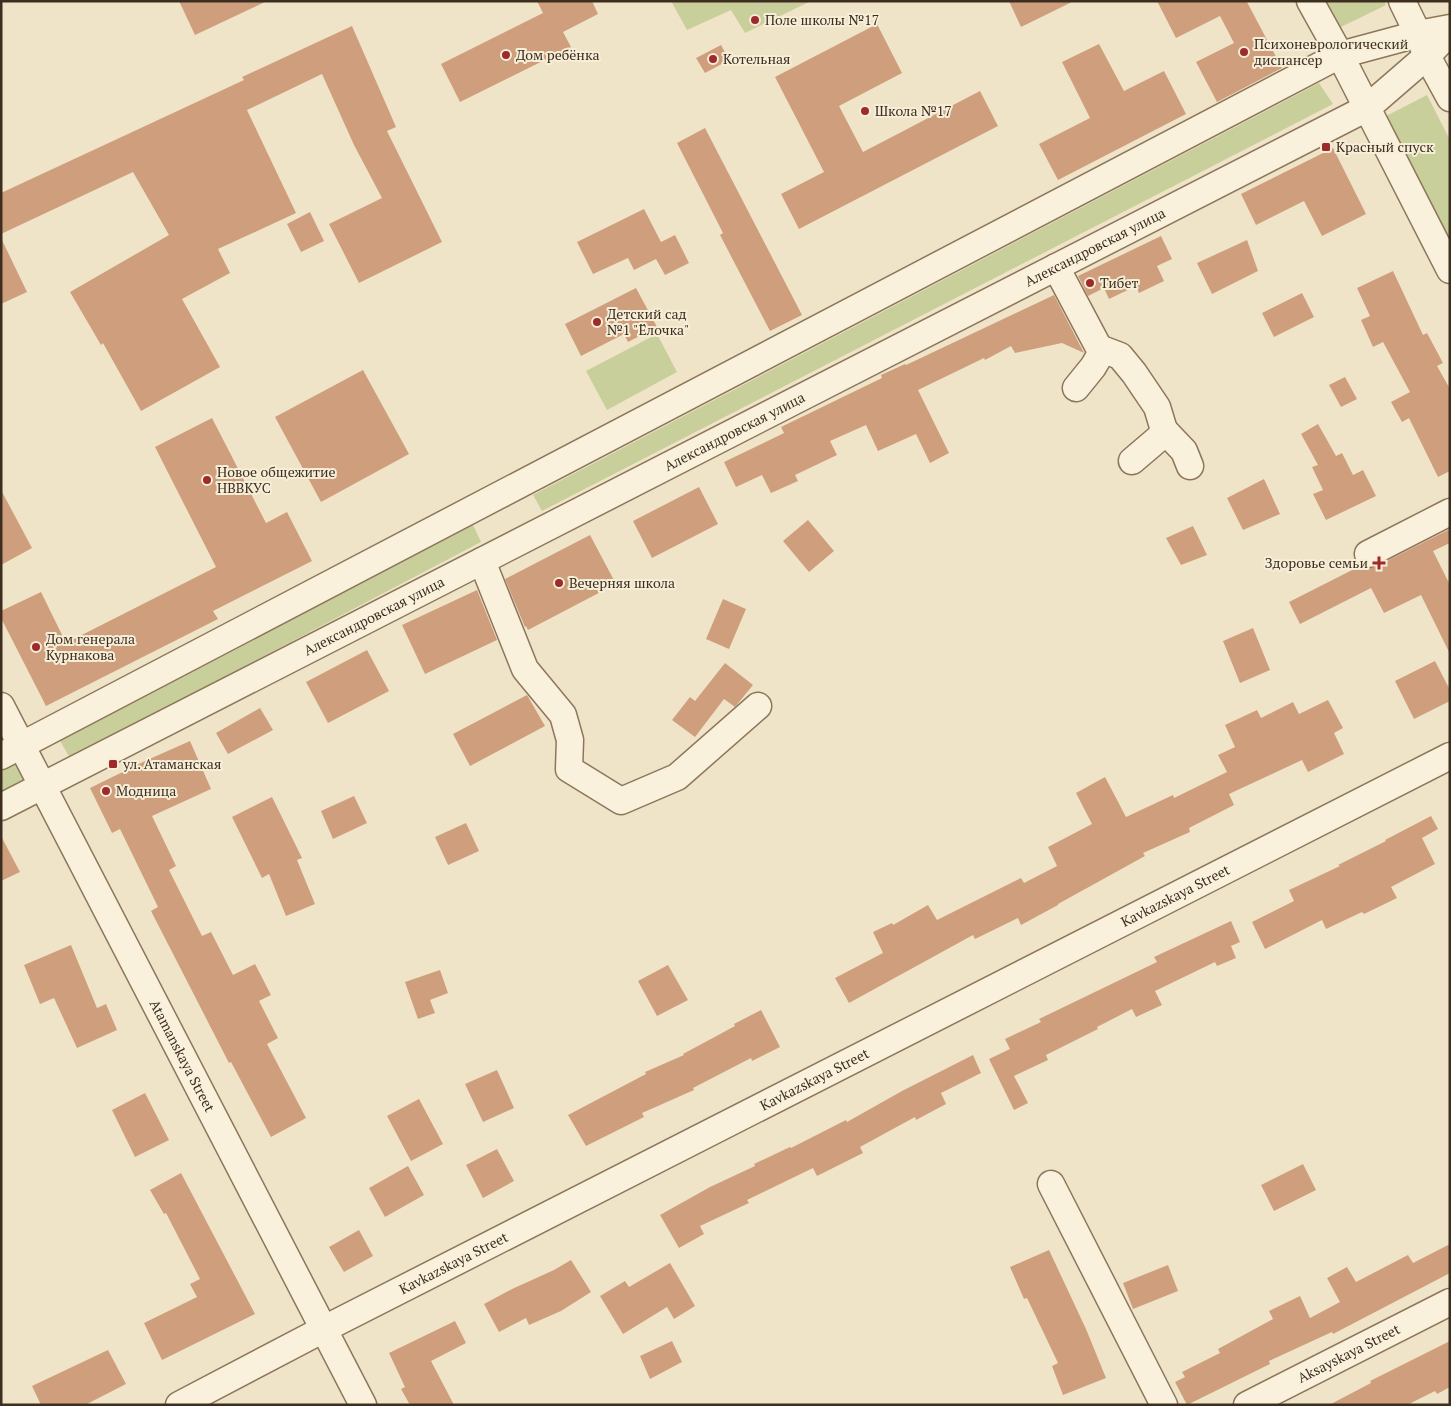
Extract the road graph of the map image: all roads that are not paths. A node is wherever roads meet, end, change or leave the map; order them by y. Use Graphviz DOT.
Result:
graph roads {
  1 [pos="1310,1"];
  2 [pos="1402,1"];
  3 [pos="1450,30"];
  4 [pos="1423,45"];
  5 [pos="1340,55"];
  6 [pos="1450,98"];
  7 [pos="1367,108"];
  8 [pos="1056,267"];
  9 [pos="1450,270"];
  10 [pos="1103,350"];
  11 [pos="1076,388"];
  12 [pos="1164,430"];
  13 [pos="1132,461"];
  14 [pos="1190,466"];
  15 [pos="1450,512"];
  16 [pos="1368,554"];
  17 [pos="482,561"];
  18 [pos="1,706"];
  19 [pos="758,706"];
  20 [pos="12,751"];
  21 [pos="1450,756"];
  22 [pos="43,786"];
  23 [pos="1,807"];
  24 [pos="1051,1184"];
  25 [pos="1450,1302"];
  26 [pos="324,1329"];
  27 [pos="179,1405"];
  28 [pos="363,1405"];
  29 [pos="1164,1405"];
  30 [pos="1247,1405"];
  1 -- 5 [label="street"];
  2 -- 4 [label="street"];
  3 -- 4 [label="street, Александровская улица"];
  4 -- 5 [label="street"];
  4 -- 6 [label="street"];
  4 -- 7 [label="street, Александровская улица"];
  5 -- 7 [label="street"];
  5 -- 20 [label="street"];
  7 -- 8 [label="street, Александровская улица"];
  7 -- 9 [label="street"];
  8 -- 10 [label="street"];
  8 -- 17 [label="street, Александровская улица"];
  10 -- 11 [label="street"];
  10 -- 12 [label="street"];
  12 -- 13 [label="street"];
  12 -- 14 [label="street"];
  15 -- 16 [label="street"];
  17 -- 19 [label="street"];
  17 -- 22 [label="street, Александровская улица"];
  18 -- 20 [label="street, Atamanskaya Street"];
  20 -- 22 [label="street, Atamanskaya Street"];
  21 -- 26 [label="street, Kavkazskaya Street"];
  22 -- 23 [label="street, Александровская улица"];
  22 -- 26 [label="street, Atamanskaya Street"];
  24 -- 29 [label="street"];
  25 -- 30 [label="street, Aksayskaya Street"];
  26 -- 27 [label="street, Kavkazskaya Street"];
  26 -- 28 [label="street, Atamanskaya Street"];
}
